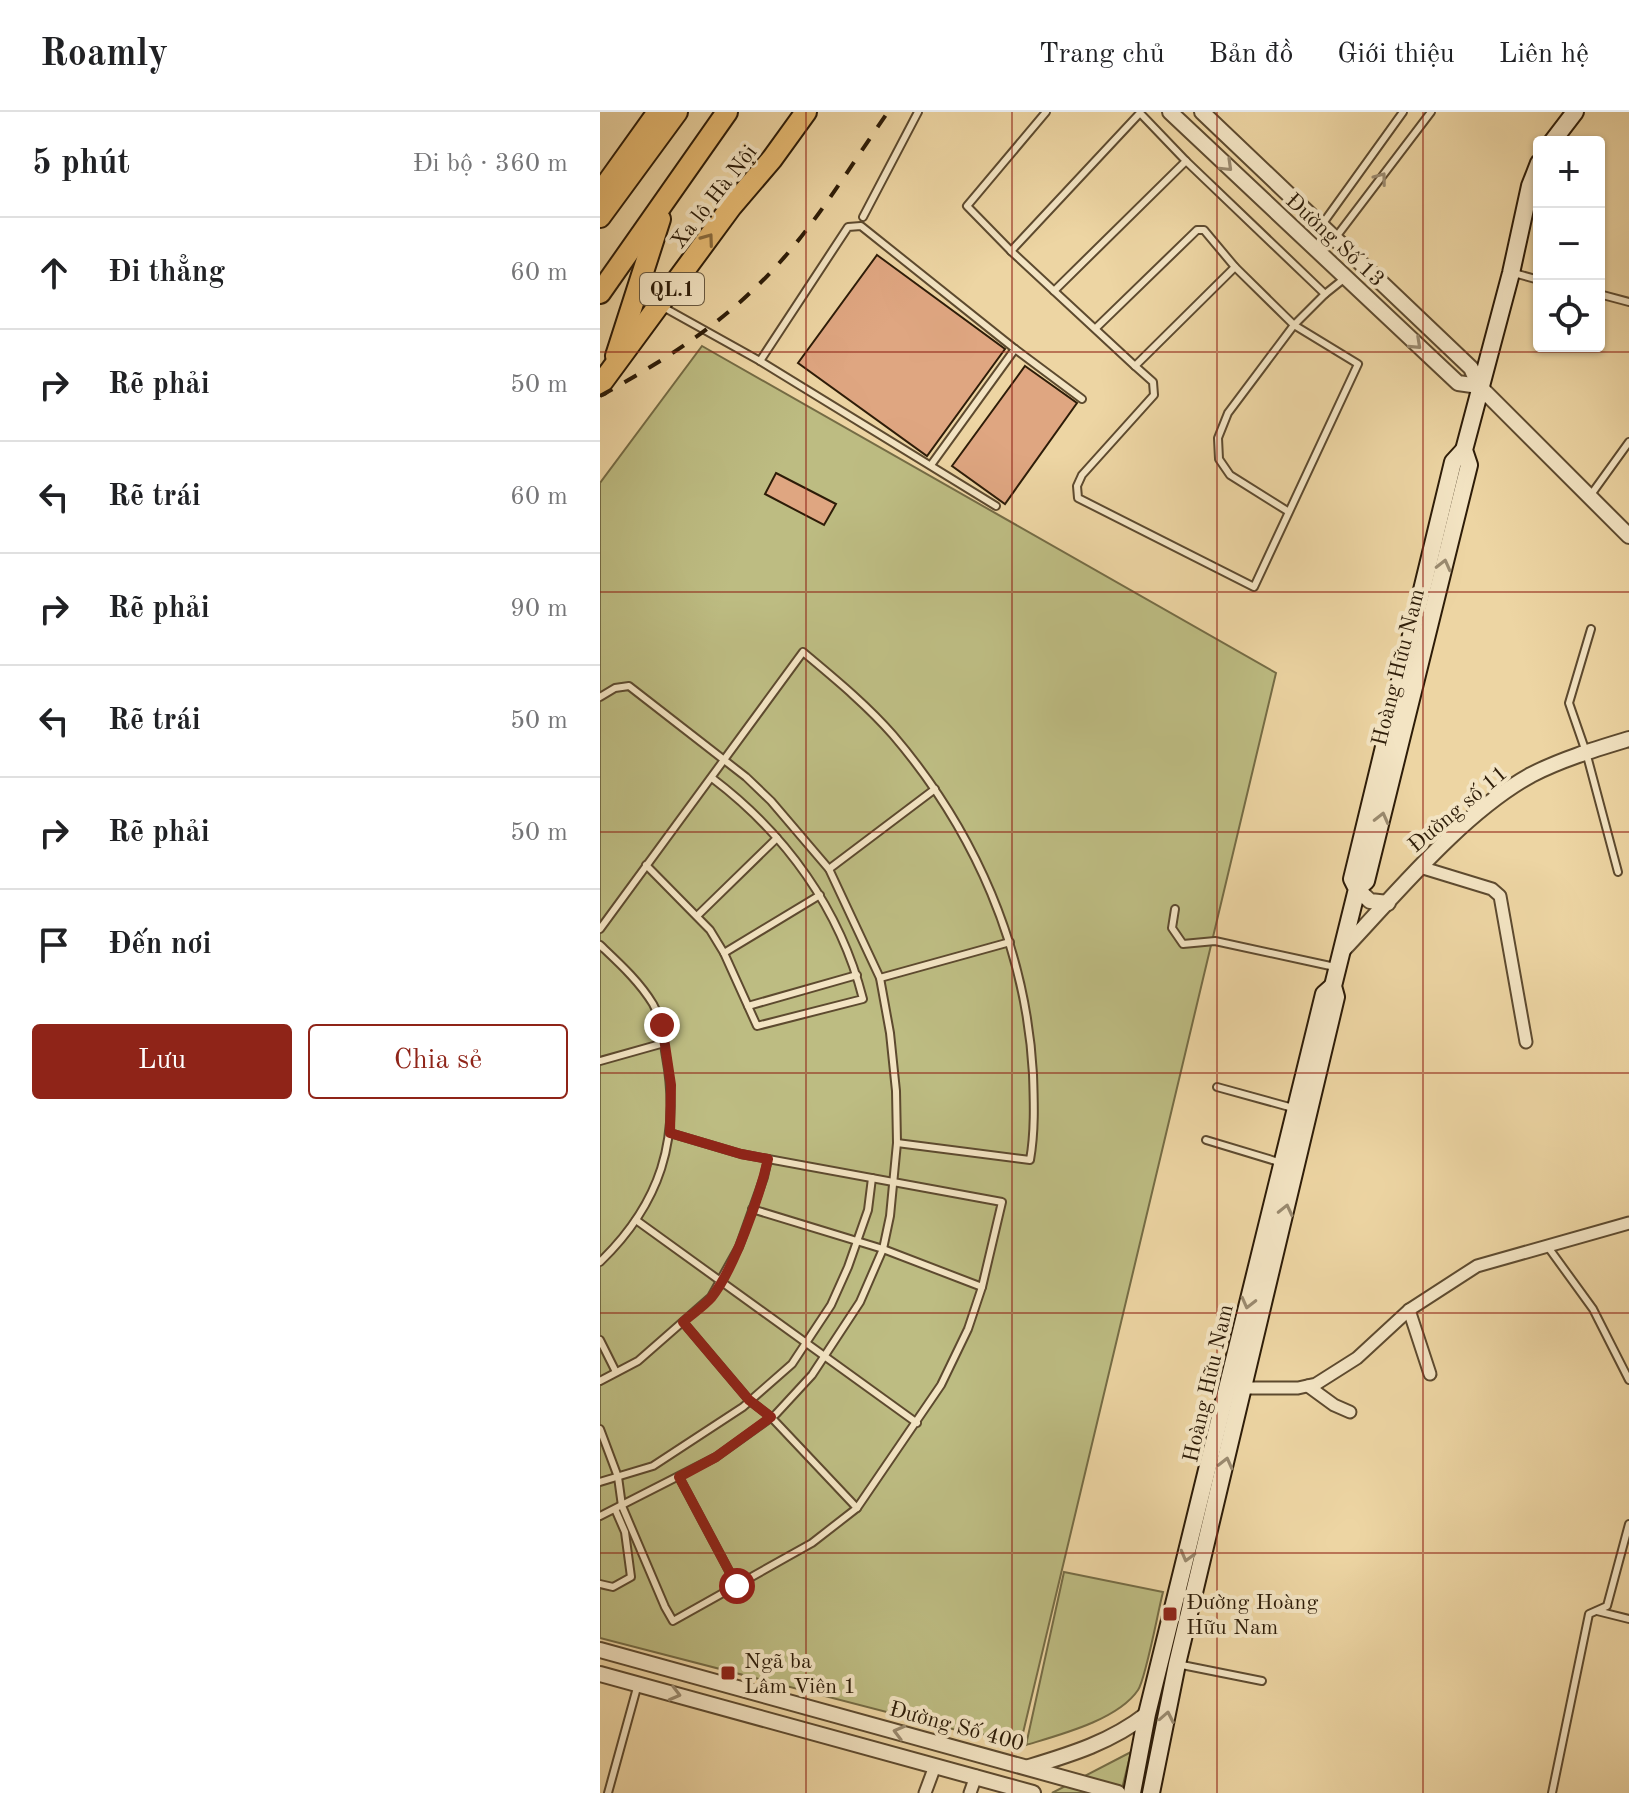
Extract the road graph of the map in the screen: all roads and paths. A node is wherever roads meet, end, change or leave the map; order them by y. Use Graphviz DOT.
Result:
graph roads {
  1 [pos="658,112"];
  2 [pos="677,112"];
  3 [pos="727,112"];
  4 [pos="790,112"];
  5 [pos="806,112"];
  6 [pos="918,112"];
  7 [pos="1046,112"];
  8 [pos="1139,112"];
  9 [pos="1170,112"];
  10 [pos="1202,112"];
  11 [pos="1403,112"];
  12 [pos="1431,112"];
  13 [pos="1575,112"];
  14 [pos="1557,136"];
  15 [pos="1186,161"];
  16 [pos="1533,178"];
  17 [pos="668,196"];
  18 [pos="603,205"];
  19 [pos="731,207"];
  20 [pos="863,217"];
  21 [pos="1321,226"];
  22 [pos="1334,240"];
  23 [pos="1011,251"];
  24 [pos="1235,267"];
  25 [pos="1511,273"];
  26 [pos="1345,278"];
  27 [pos="1533,278"];
  28 [pos="1054,291"];
  29 [pos="600,293"];
  30 [pos="1325,294"];
  31 [pos="1605,296"];
  32 [pos="1629,302"];
  33 [pos="660,306"];
  34 [pos="1294,325"];
  35 [pos="1096,328"];
  36 [pos="1015,349"];
  37 [pos="760,361"];
  38 [pos="1135,366"];
  39 [pos="606,378"];
  40 [pos="1479,386"];
  41 [pos="1082,399"];
  42 [pos="1629,442"];
  43 [pos="931,465"];
  44 [pos="1590,496"];
  45 [pos="996,506"];
  46 [pos="1289,512"];
  47 [pos="1629,536"];
  48 [pos="1591,629"];
  49 [pos="600,697"];
  50 [pos="1629,739"];
  51 [pos="1586,752"];
  52 [pos="726,760"];
  53 [pos="712,778"];
  54 [pos="935,789"];
  55 [pos="777,838"];
  56 [pos="646,865"];
  57 [pos="1420,867"];
  58 [pos="829,869"];
  59 [pos="1618,872"];
  60 [pos="1357,889"];
  61 [pos="820,895"];
  62 [pos="1388,903"];
  63 [pos="1175,909"];
  64 [pos="697,916"];
  65 [pos="600,929"];
  66 [pos="1010,942"];
  67 [pos="600,945"];
  68 [pos="724,953"];
  69 [pos="1339,960"];
  70 [pos="857,975"];
  71 [pos="880,978"];
  72 [pos="1333,986"];
  73 [pos="748,1006"];
  74 [pos="1526,1042"];
  75 [pos="664,1043"];
  76 [pos="600,1061"];
  77 [pos="1217,1087"];
  78 [pos="1296,1109"];
  79 [pos="670,1133"];
  80 [pos="1206,1140"];
  81 [pos="897,1143"];
  82 [pos="768,1159"];
  83 [pos="1282,1163"];
  84 [pos="872,1178"];
  85 [pos="894,1182"];
  86 [pos="752,1209"];
  87 [pos="636,1220"];
  88 [pos="1629,1223"];
  89 [pos="858,1241"];
  90 [pos="1547,1246"];
  91 [pos="883,1249"];
  92 [pos="600,1262"];
  93 [pos="720,1281"];
  94 [pos="982,1287"];
  95 [pos="1409,1310"];
  96 [pos="683,1322"];
  97 [pos="600,1340"];
  98 [pos="807,1345"];
  99 [pos="825,1356"];
  100 [pos="616,1372"];
  101 [pos="1430,1374"];
  102 [pos="1629,1380"];
  103 [pos="600,1381"];
  104 [pos="1308,1386"];
  105 [pos="1236,1387"];
  106 [pos="749,1400"];
  107 [pos="1350,1412"];
  108 [pos="771,1417"];
  109 [pos="917,1423"];
  110 [pos="600,1429"];
  111 [pos="618,1477"];
  112 [pos="679,1477"];
  113 [pos="600,1482"];
  114 [pos="619,1507"];
  115 [pos="857,1508"];
  116 [pos="600,1516"];
  117 [pos="1629,1524"];
  118 [pos="600,1584"];
  119 [pos="737,1586"];
  120 [pos="1597,1611"];
  121 [pos="1629,1619"];
  122 [pos="600,1650"];
  123 [pos="1177,1664"];
  124 [pos="600,1674"];
  125 [pos="1262,1681"];
  126 [pos="638,1684"];
  127 [pos="1147,1714"];
  128 [pos="941,1744"];
  129 [pos="935,1766"];
  130 [pos="1029,1767"];
  131 [pos="976,1776"];
  132 [pos="608,1793"];
  133 [pos="925,1793"];
  134 [pos="970,1793"];
  135 [pos="1033,1793"];
  136 [pos="1118,1793"];
  137 [pos="1132,1793"];
  138 [pos="1151,1793"];
  139 [pos="1552,1793"];
  1 -- 18 [label="highway"];
  2 -- 18 [label="highway"];
  3 -- 17 [label="highway, Xa lộ Hà Nội / QL.1"];
  4 -- 19 [label="highway, QL.1"];
  5 -- 19 [label="highway, Xa lộ Hà Nội / QL.1"];
  6 -- 20 [label="lane"];
  7 -- 23 [label="lane"];
  8 -- 15 [label="lane"];
  8 -- 23 [label="lane"];
  9 -- 26 [label="street, Đường Số 13, one-way"];
  10 -- 21 [label="street, Đường Số 13"];
  11 -- 21 [label="lane"];
  22 -- 12 [label="lane, one-way"];
  13 -- 14 [label="main road"];
  15 -- 28 [label="lane"];
  15 -- 30 [label="lane"];
  16 -- 25 [label="main road, Hoàng Hữu Nam"];
  17 -- 29 [label="highway, Xa lộ Hà Nội / QL.1"];
  17 -- 39 [label="highway, QL.1"];
  33 -- 19 [label="highway, Xa lộ Hà Nội / QL.1, one-way"];
  21 -- 22 [label="street, Đường Số 13"];
  22 -- 40 [label="street, Đường Số 13"];
  23 -- 28 [label="lane"];
  24 -- 34 [label="lane"];
  24 -- 35 [label="lane"];
  24 -- 38 [label="lane"];
  25 -- 27 [label="lane"];
  25 -- 40 [label="main road, Hoàng Hữu Nam"];
  26 -- 30 [label="lane"];
  26 -- 40 [label="street, Đường Số 13, one-way"];
  28 -- 35 [label="lane"];
  30 -- 34 [label="lane"];
  31 -- 32 [label="lane"];
  33 -- 37 [label="lane"];
  33 -- 39 [label="highway, Xa lộ Hà Nội / QL.1"];
  34 -- 46 [label="lane"];
  34 -- 46 [label="lane"];
  35 -- 38 [label="lane"];
  36 -- 37 [label="lane"];
  36 -- 41 [label="lane"];
  36 -- 43 [label="lane"];
  37 -- 43 [label="lane"];
  38 -- 46 [label="lane"];
  40 -- 44 [label="street, Đường Số 13"];
  40 -- 60 [label="main road, Hoàng Hữu Nam"];
  42 -- 44 [label="lane"];
  43 -- 45 [label="lane"];
  44 -- 47 [label="street, Đường Số 13"];
  48 -- 51 [label="lane"];
  49 -- 52 [label="lane"];
  50 -- 51 [label="street, Đường số 11"];
  51 -- 57 [label="street, Đường số 11"];
  51 -- 59 [label="lane"];
  52 -- 53 [label="lane"];
  52 -- 54 [label="lane"];
  52 -- 58 [label="lane"];
  53 -- 55 [label="lane"];
  53 -- 56 [label="lane"];
  54 -- 58 [label="lane"];
  54 -- 66 [label="lane"];
  55 -- 61 [label="lane"];
  55 -- 64 [label="lane"];
  56 -- 64 [label="lane"];
  56 -- 65 [label="lane"];
  57 -- 62 [label="street, Đường số 11"];
  57 -- 74 [label="street"];
  58 -- 71 [label="lane"];
  60 -- 62 [label="street"];
  60 -- 69 [label="main road, Hoàng Hữu Nam"];
  61 -- 68 [label="lane"];
  61 -- 70 [label="lane"];
  62 -- 69 [label="street, Đường số 11"];
  63 -- 69 [label="lane"];
  64 -- 68 [label="lane"];
  66 -- 71 [label="lane"];
  66 -- 81 [label="lane"];
  67 -- 75 [label="lane"];
  68 -- 73 [label="lane"];
  69 -- 72 [label="main road, Hoàng Hữu Nam"];
  70 -- 73 [label="lane"];
  70 -- 73 [label="lane"];
  71 -- 81 [label="lane"];
  72 -- 78 [label="main road, Hoàng Hữu Nam"];
  105 -- 72 [label="main road, Hoàng Hữu Nam, one-way"];
  75 -- 76 [label="lane"];
  75 -- 79 [label="lane"];
  77 -- 78 [label="lane"];
  78 -- 83 [label="main road, Hoàng Hữu Nam"];
  79 -- 82 [label="lane"];
  79 -- 87 [label="lane"];
  80 -- 83 [label="lane"];
  81 -- 85 [label="lane"];
  82 -- 84 [label="lane"];
  82 -- 86 [label="lane"];
  83 -- 105 [label="main road, Hoàng Hữu Nam, one-way"];
  84 -- 85 [label="lane"];
  84 -- 89 [label="lane"];
  85 -- 91 [label="lane"];
  85 -- 94 [label="lane"];
  86 -- 89 [label="lane"];
  86 -- 93 [label="lane"];
  87 -- 92 [label="lane"];
  87 -- 93 [label="lane"];
  88 -- 90 [label="street"];
  89 -- 91 [label="lane"];
  89 -- 98 [label="lane"];
  90 -- 95 [label="street"];
  90 -- 102 [label="lane"];
  91 -- 94 [label="lane"];
  91 -- 99 [label="lane"];
  93 -- 96 [label="lane"];
  93 -- 98 [label="lane"];
  94 -- 109 [label="lane"];
  95 -- 101 [label="street"];
  95 -- 104 [label="street"];
  96 -- 100 [label="lane"];
  96 -- 106 [label="lane"];
  97 -- 100 [label="lane"];
  98 -- 99 [label="lane"];
  98 -- 106 [label="lane"];
  99 -- 108 [label="lane"];
  99 -- 109 [label="lane"];
  100 -- 103 [label="lane"];
  104 -- 105 [label="street"];
  104 -- 107 [label="street"];
  123 -- 105 [label="main road, Hoàng Hữu Nam, one-way"];
  105 -- 127 [label="main road, Hoàng Hữu Nam, one-way"];
  106 -- 108 [label="lane"];
  106 -- 111 [label="lane"];
  108 -- 112 [label="lane"];
  108 -- 115 [label="lane"];
  109 -- 115 [label="lane"];
  110 -- 111 [label="lane"];
  111 -- 113 [label="lane"];
  111 -- 114 [label="lane"];
  112 -- 114 [label="lane"];
  112 -- 119 [label="lane"];
  114 -- 116 [label="lane"];
  114 -- 118 [label="lane"];
  114 -- 119 [label="lane"];
  115 -- 119 [label="lane"];
  117 -- 120 [label="lane"];
  120 -- 121 [label="lane"];
  120 -- 139 [label="lane"];
  128 -- 122 [label="street, Đường Số 400, one-way"];
  123 -- 125 [label="lane"];
  138 -- 123 [label="main road, Hoàng Hữu Nam, one-way"];
  124 -- 126 [label="street, Đường Số 400"];
  126 -- 129 [label="street, Đường Số 400, one-way"];
  126 -- 132 [label="lane"];
  127 -- 130 [label="street"];
  127 -- 137 [label="main road, Hoàng Hữu Nam"];
  128 -- 129 [label="street"];
  128 -- 130 [label="street, Đường Số 400"];
  129 -- 131 [label="street, Đường Số 400"];
  129 -- 133 [label="street"];
  130 -- 136 [label="street, Đường Số 400"];
  131 -- 134 [label="street"];
  131 -- 135 [label="street, Đường Số 400"];
}
